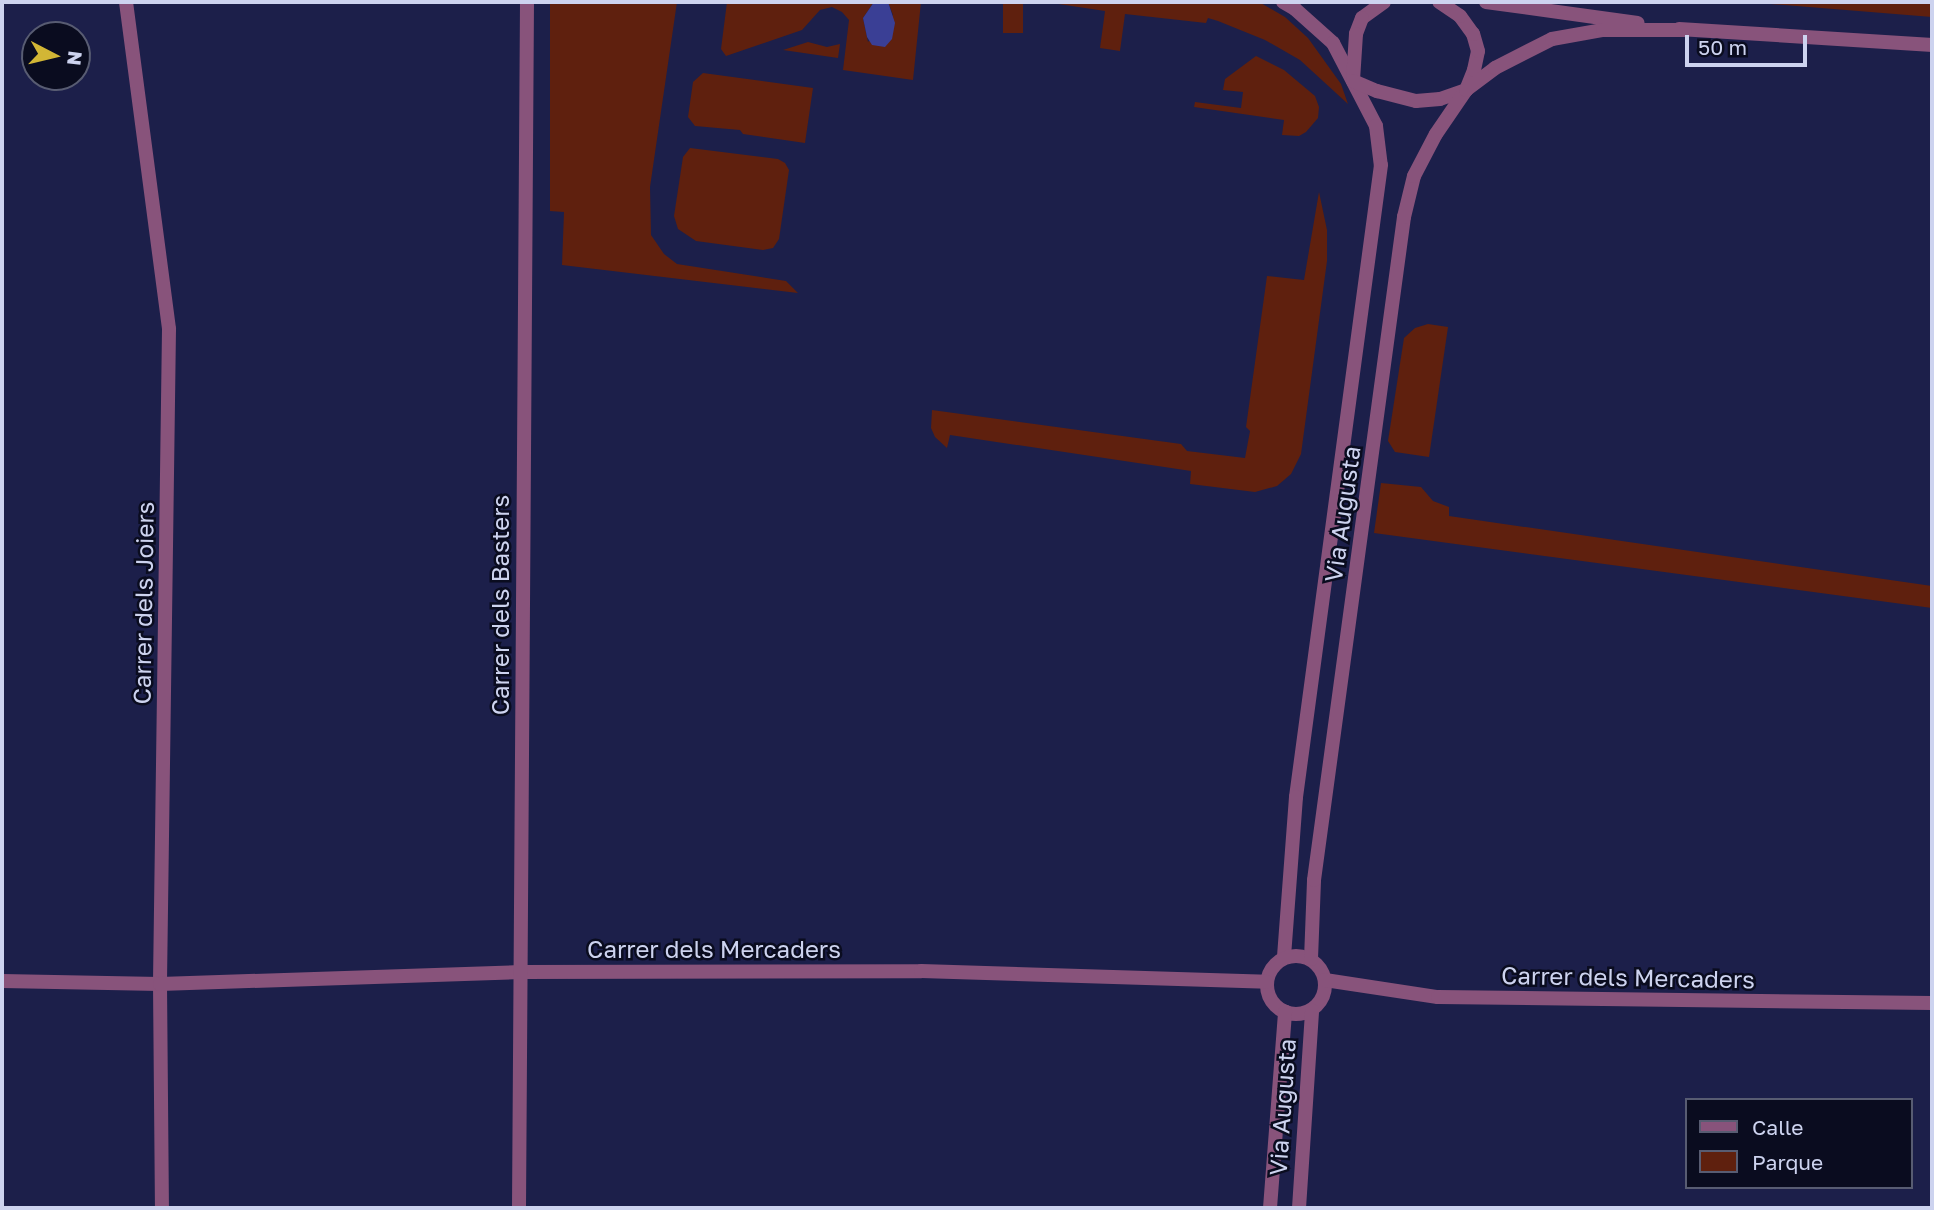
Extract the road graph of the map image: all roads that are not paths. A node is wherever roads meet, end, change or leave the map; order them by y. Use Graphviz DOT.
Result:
graph roads {
  1 [pos="125,2"];
  2 [pos="527,2"];
  3 [pos="1283,2"];
  4 [pos="1384,2"];
  5 [pos="1439,2"];
  6 [pos="1486,2"];
  7 [pos="1685,30"];
  8 [pos="1932,44"];
  9 [pos="1353,81"];
  10 [pos="1466,90"];
  11 [pos="1284,958"];
  12 [pos="1311,959"];
  13 [pos="520,972"];
  14 [pos="1325,980"];
  15 [pos="2,981"];
  16 [pos="1267,982"];
  17 [pos="160,984"];
  18 [pos="1932,1003"];
  19 [pos="1312,1010"];
  20 [pos="1285,1012"];
  21 [pos="162,1208"];
  22 [pos="519,1208"];
  23 [pos="1270,1208"];
  24 [pos="1299,1208"];
  1 -- 17 [label="street, Carrer dels Joiers"];
  2 -- 13 [label="street, Carrer dels Basters"];
  3 -- 9 [label="street, Via Augusta"];
  4 -- 9 [label="street"];
  5 -- 10 [label="street, Via Augusta"];
  6 -- 7 [label="street"];
  7 -- 8 [label="street"];
  7 -- 10 [label="street, Via Augusta"];
  9 -- 10 [label="street, Via Augusta"];
  9 -- 11 [label="street, Via Augusta"];
  10 -- 12 [label="street, Via Augusta"];
  11 -- 12 [label="street"];
  11 -- 16 [label="street"];
  12 -- 14 [label="street"];
  13 -- 16 [label="street, Carrer dels Mercaders"];
  13 -- 17 [label="street, Carrer dels Mercaders"];
  13 -- 22 [label="street, Carrer dels Basters"];
  14 -- 18 [label="street, Carrer dels Mercaders"];
  14 -- 19 [label="street"];
  15 -- 17 [label="street, Carrer dels Mercaders"];
  16 -- 20 [label="street"];
  17 -- 21 [label="street, Carrer dels Joiers"];
  19 -- 20 [label="street"];
  19 -- 24 [label="street, Via Augusta"];
  20 -- 23 [label="street, Via Augusta"];
}
